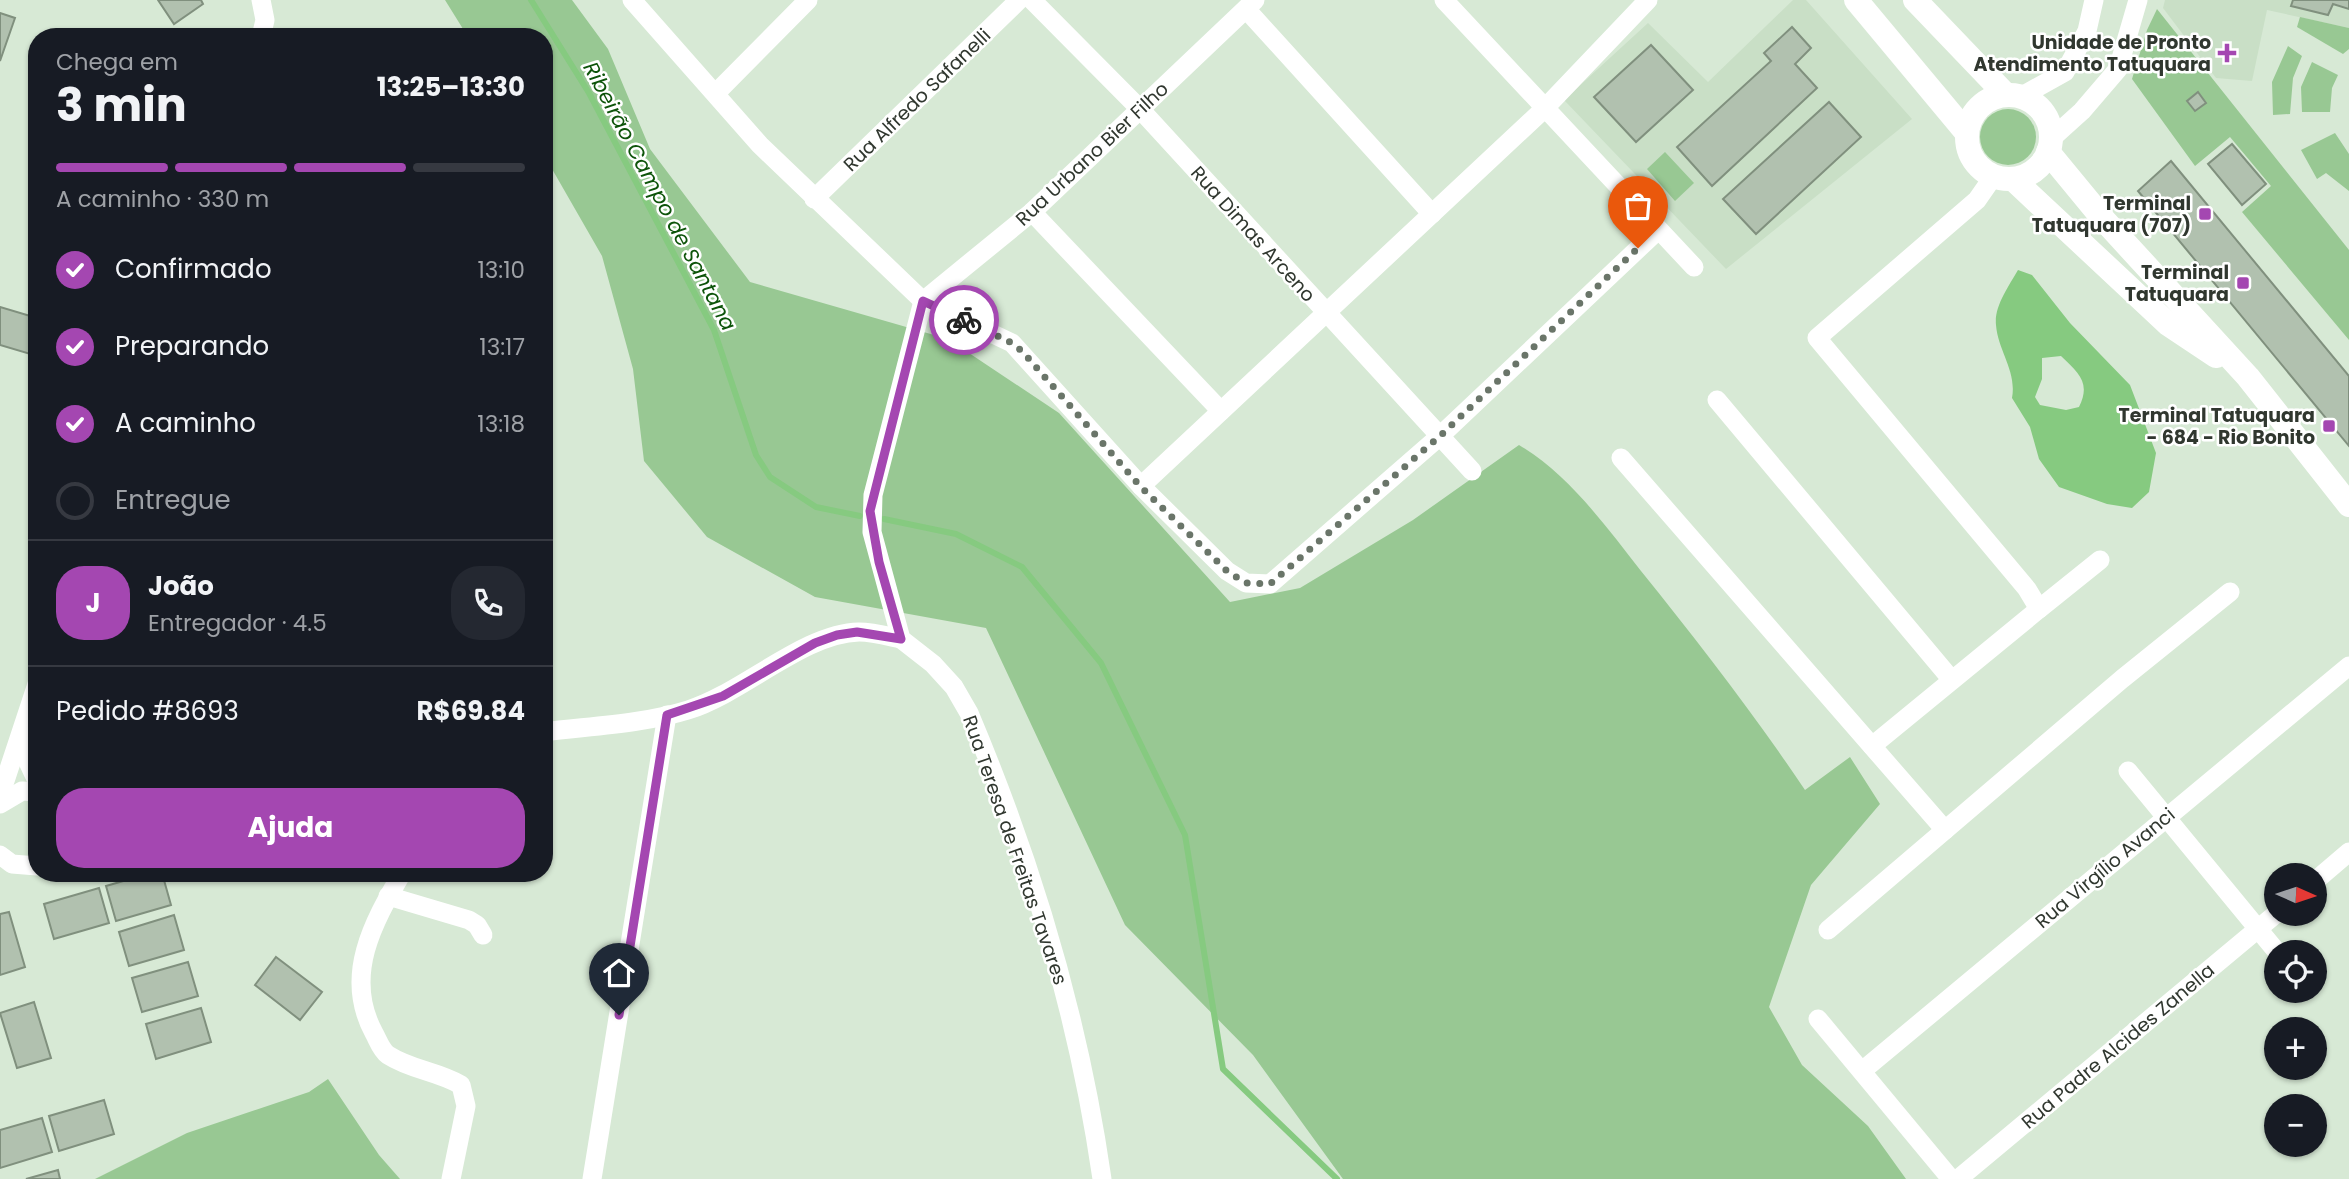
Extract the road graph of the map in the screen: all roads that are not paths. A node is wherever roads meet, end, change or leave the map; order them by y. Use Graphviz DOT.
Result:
graph roads {
  1 [pos="261,0"];
  2 [pos="632,0"];
  3 [pos="808,0"];
  4 [pos="1019,0"];
  5 [pos="1032,0"];
  6 [pos="1444,0"];
  7 [pos="1648,0"];
  8 [pos="1856,0"];
  9 [pos="2094,0"];
  10 [pos="2138,0"];
  11 [pos="1922,3"];
  12 [pos="1250,5"];
  13 [pos="263,28"];
  14 [pos="716,93"];
  15 [pos="2013,96"];
  16 [pos="1545,108"];
  17 [pos="1140,109"];
  18 [pos="1966,132"];
  19 [pos="2050,145"];
  20 [pos="2003,178"];
  21 [pos="814,199"];
  22 [pos="1032,212"];
  23 [pos="1432,214"];
  24 [pos="1658,230"];
  25 [pos="1694,267"];
  26 [pos="923,301"];
  27 [pos="1326,314"];
  28 [pos="2248,377"];
  29 [pos="1717,400"];
  30 [pos="1221,411"];
  31 [pos="1440,436"];
  32 [pos="1621,458"];
  33 [pos="1472,471"];
  34 [pos="1140,486"];
  35 [pos="2349,505"];
  36 [pos="2100,560"];
  37 [pos="2230,592"];
  38 [pos="2039,609"];
  39 [pos="901,639"];
  40 [pos="2349,666"];
  41 [pos="1951,680"];
  42 [pos="28,710"];
  43 [pos="667,715"];
  44 [pos="23,724"];
  45 [pos="553,731"];
  46 [pos="1872,746"];
  47 [pos="28,756"];
  48 [pos="2128,771"];
  49 [pos="28,791"];
  50 [pos="0,796"];
  51 [pos="0,804"];
  52 [pos="2166,818"];
  53 [pos="1945,830"];
  54 [pos="2349,852"];
  55 [pos="0,855"];
  56 [pos="28,866"];
  57 [pos="28,869"];
  58 [pos="2328,870"];
  59 [pos="0,876"];
  60 [pos="397,882"];
  61 [pos="388,896"];
  62 [pos="2264,924"];
  63 [pos="2258,929"];
  64 [pos="1828,930"];
  65 [pos="483,935"];
  66 [pos="2267,940"];
  67 [pos="1818,1018"];
  68 [pos="1862,1071"];
  69 [pos="452,1179"];
  70 [pos="592,1179"];
  71 [pos="1102,1179"];
  72 [pos="1951,1179"];
  73 [pos="1958,1179"];
  1 -- 13 [label="street"];
  2 -- 14 [label="street"];
  3 -- 14 [label="street"];
  4 -- 21 [label="street, Rua Alfredo Safanelli"];
  5 -- 17 [label="street, Rua Dimas Arceno"];
  6 -- 16 [label="street"];
  7 -- 16 [label="street"];
  8 -- 18 [label="main road"];
  9 -- 15 [label="street"];
  10 -- 19 [label="street"];
  11 -- 15 [label="main road"];
  12 -- 17 [label="street, Rua Urbano Bier Filho"];
  12 -- 23 [label="street"];
  14 -- 21 [label="street"];
  15 -- 18 [label="main road"];
  15 -- 19 [label="main road"];
  16 -- 23 [label="street"];
  16 -- 24 [label="street"];
  17 -- 22 [label="street, Rua Urbano Bier Filho"];
  17 -- 27 [label="street, Rua Dimas Arceno"];
  18 -- 20 [label="main road"];
  19 -- 20 [label="main road"];
  19 -- 28 [label="main road"];
  20 -- 28 [label="main road"];
  20 -- 38 [label="street"];
  21 -- 26 [label="street"];
  22 -- 26 [label="street, Rua Urbano Bier Filho"];
  22 -- 30 [label="street"];
  23 -- 27 [label="street"];
  24 -- 25 [label="street"];
  24 -- 31 [label="street"];
  26 -- 34 [label="street"];
  26 -- 39 [label="street"];
  27 -- 30 [label="street"];
  27 -- 31 [label="street, Rua Dimas Arceno"];
  28 -- 35 [label="main road"];
  29 -- 41 [label="street"];
  30 -- 34 [label="street"];
  31 -- 33 [label="street, Rua Dimas Arceno"];
  31 -- 34 [label="street"];
  32 -- 46 [label="street"];
  36 -- 38 [label="street"];
  37 -- 53 [label="street"];
  38 -- 41 [label="street"];
  39 -- 43 [label="street"];
  39 -- 71 [label="street, Rua Teresa de Freitas Tavares"];
  40 -- 52 [label="street, Rua Virgílio Avanci"];
  41 -- 46 [label="street"];
  42 -- 44 [label="street"];
  43 -- 45 [label="street"];
  43 -- 70 [label="street"];
  44 -- 47 [label="street"];
  44 -- 50 [label="street"];
  46 -- 53 [label="street"];
  48 -- 52 [label="street"];
  49 -- 51 [label="street"];
  52 -- 63 [label="street"];
  52 -- 68 [label="street, Rua Virgílio Avanci"];
  53 -- 64 [label="street"];
  54 -- 58 [label="street"];
  55 -- 56 [label="street"];
  57 -- 59 [label="street"];
  60 -- 61 [label="street"];
  61 -- 65 [label="street"];
  61 -- 69 [label="street"];
  62 -- 63 [label="street, Rua Padre Alcides Zanella"];
  63 -- 66 [label="street"];
  63 -- 73 [label="street, Rua Padre Alcides Zanella"];
  67 -- 68 [label="street"];
  68 -- 72 [label="street"];
}
